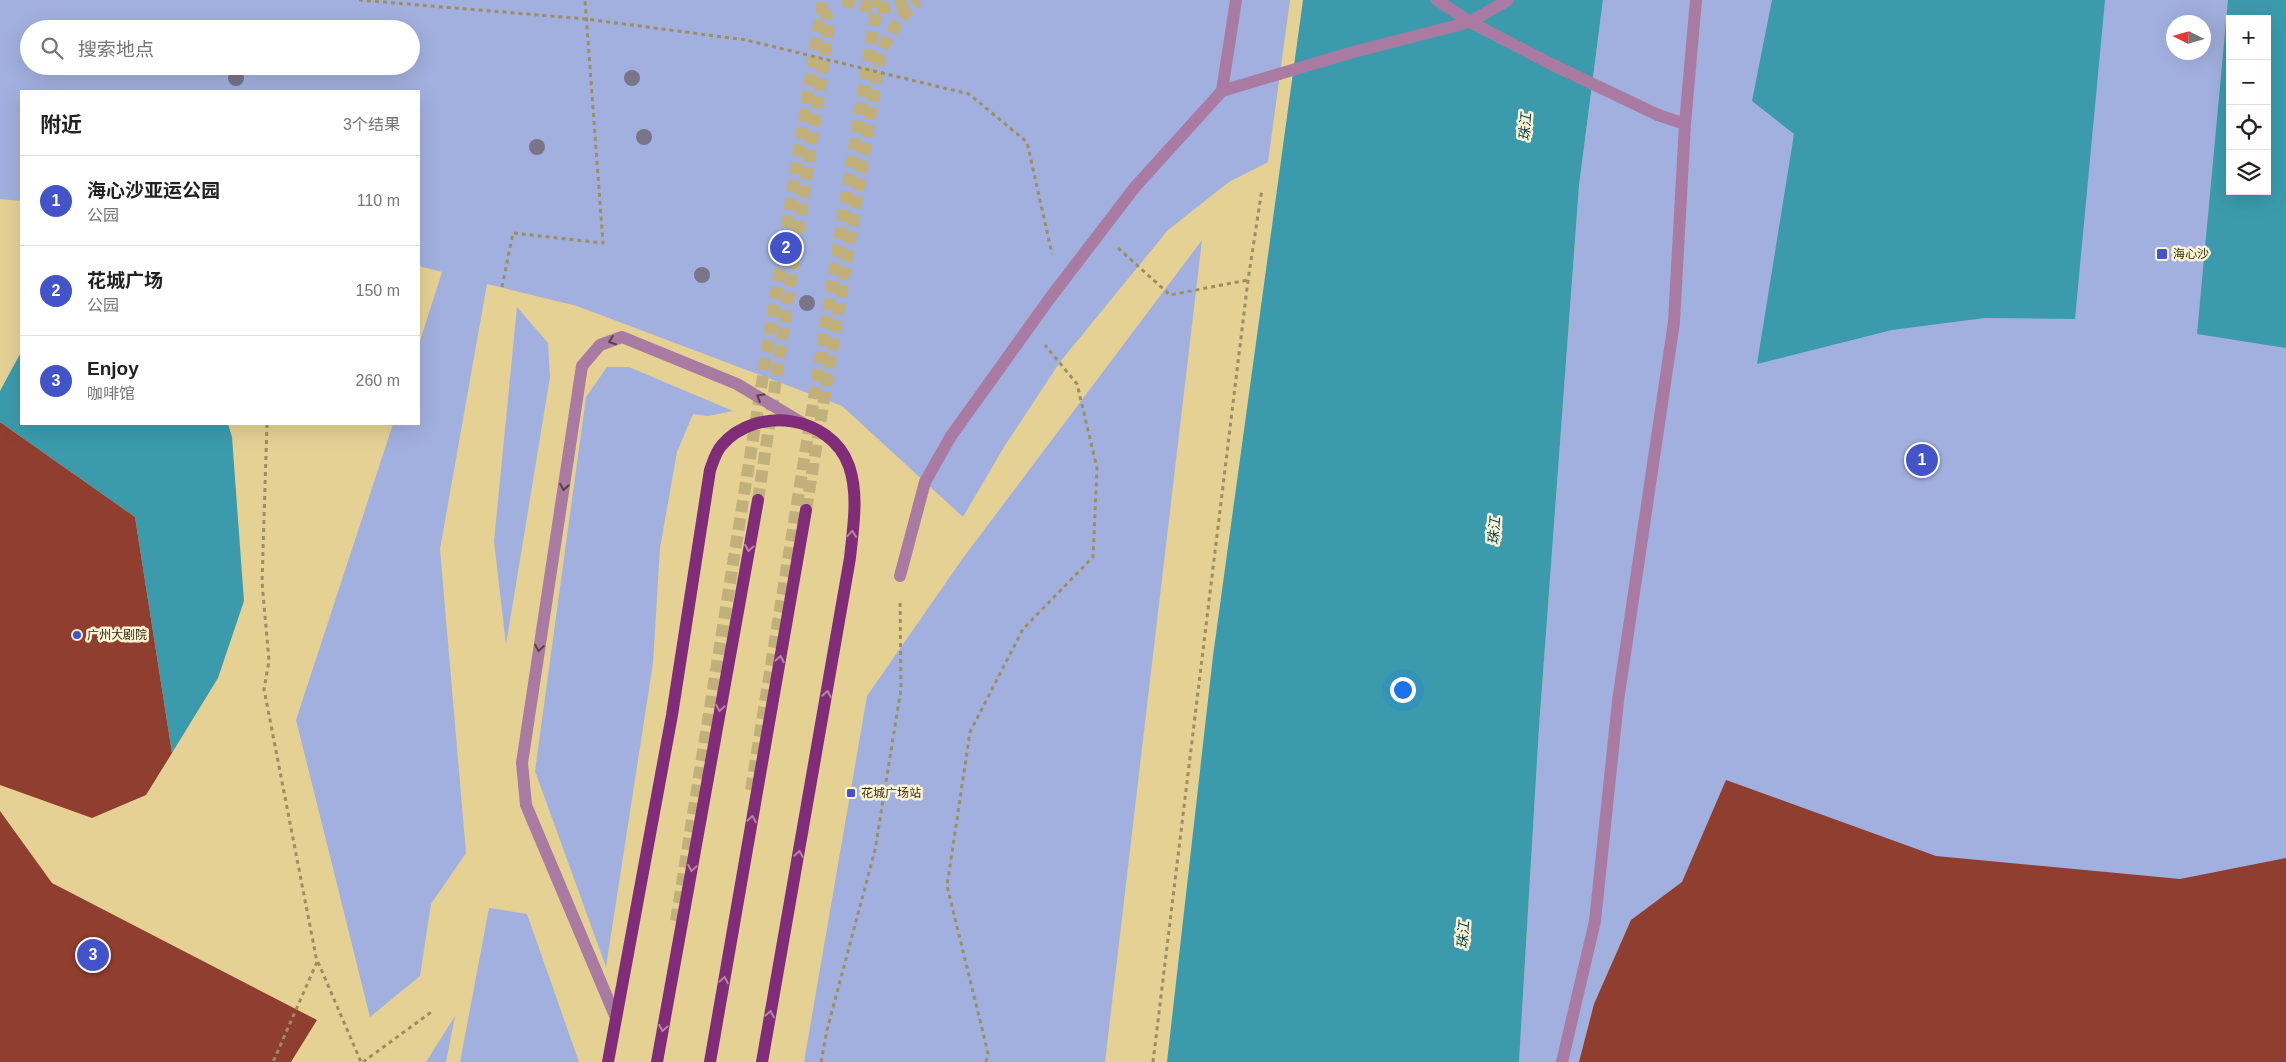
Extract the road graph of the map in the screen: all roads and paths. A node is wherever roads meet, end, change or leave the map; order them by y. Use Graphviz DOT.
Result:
graph roads {
  1 [pos="359,0"];
  2 [pos="585,0"];
  3 [pos="1236,0"];
  4 [pos="1437,0"];
  5 [pos="1508,0"];
  6 [pos="1696,0"];
  7 [pos="586,19"];
  8 [pos="1470,22"];
  9 [pos="1222,91"];
  10 [pos="1685,124"];
  11 [pos="1262,189"];
  12 [pos="1138,266"];
  13 [pos="1248,280"];
  14 [pos="1059,286"];
  15 [pos="502,287"];
  16 [pos="1029,328"];
  17 [pos="802,423"];
  18 [pos="267,425"];
  19 [pos="758,500"];
  20 [pos="806,510"];
  21 [pos="900,576"];
  22 [pos="313,945"];
  23 [pos="318,962"];
  24 [pos="434,1010"];
  25 [pos="616,1018"];
  26 [pos="273,1062"];
  27 [pos="362,1062"];
  28 [pos="608,1062"];
  29 [pos="657,1062"];
  30 [pos="710,1062"];
  31 [pos="762,1062"];
  32 [pos="821,1062"];
  33 [pos="986,1062"];
  34 [pos="1153,1062"];
  35 [pos="1562,1062"];
  1 -- 7 [label="path"];
  2 -- 7 [label="path"];
  3 -- 9 [label="street"];
  4 -- 8 [label="street"];
  5 -- 8 [label="street"];
  6 -- 10 [label="street"];
  7 -- 14 [label="path"];
  7 -- 15 [label="path"];
  8 -- 9 [label="street, bridge"];
  8 -- 10 [label="street, bridge"];
  9 -- 14 [label="street"];
  10 -- 35 [label="street"];
  11 -- 13 [label="path"];
  12 -- 13 [label="path"];
  13 -- 34 [label="path"];
  14 -- 16 [label="street"];
  16 -- 21 [label="street"];
  16 -- 33 [label="path"];
  17 -- 25 [label="main road"];
  17 -- 25 [label="street, one-way"];
  31 -- 17 [label="main road, one-way"];
  18 -- 23 [label="path"];
  19 -- 29 [label="main road, one-way"];
  30 -- 20 [label="main road, one-way"];
  21 -- 32 [label="path"];
  22 -- 23 [label="path"];
  23 -- 26 [label="path"];
  23 -- 27 [label="path"];
  24 -- 27 [label="path"];
  25 -- 28 [label="main road"];
}
